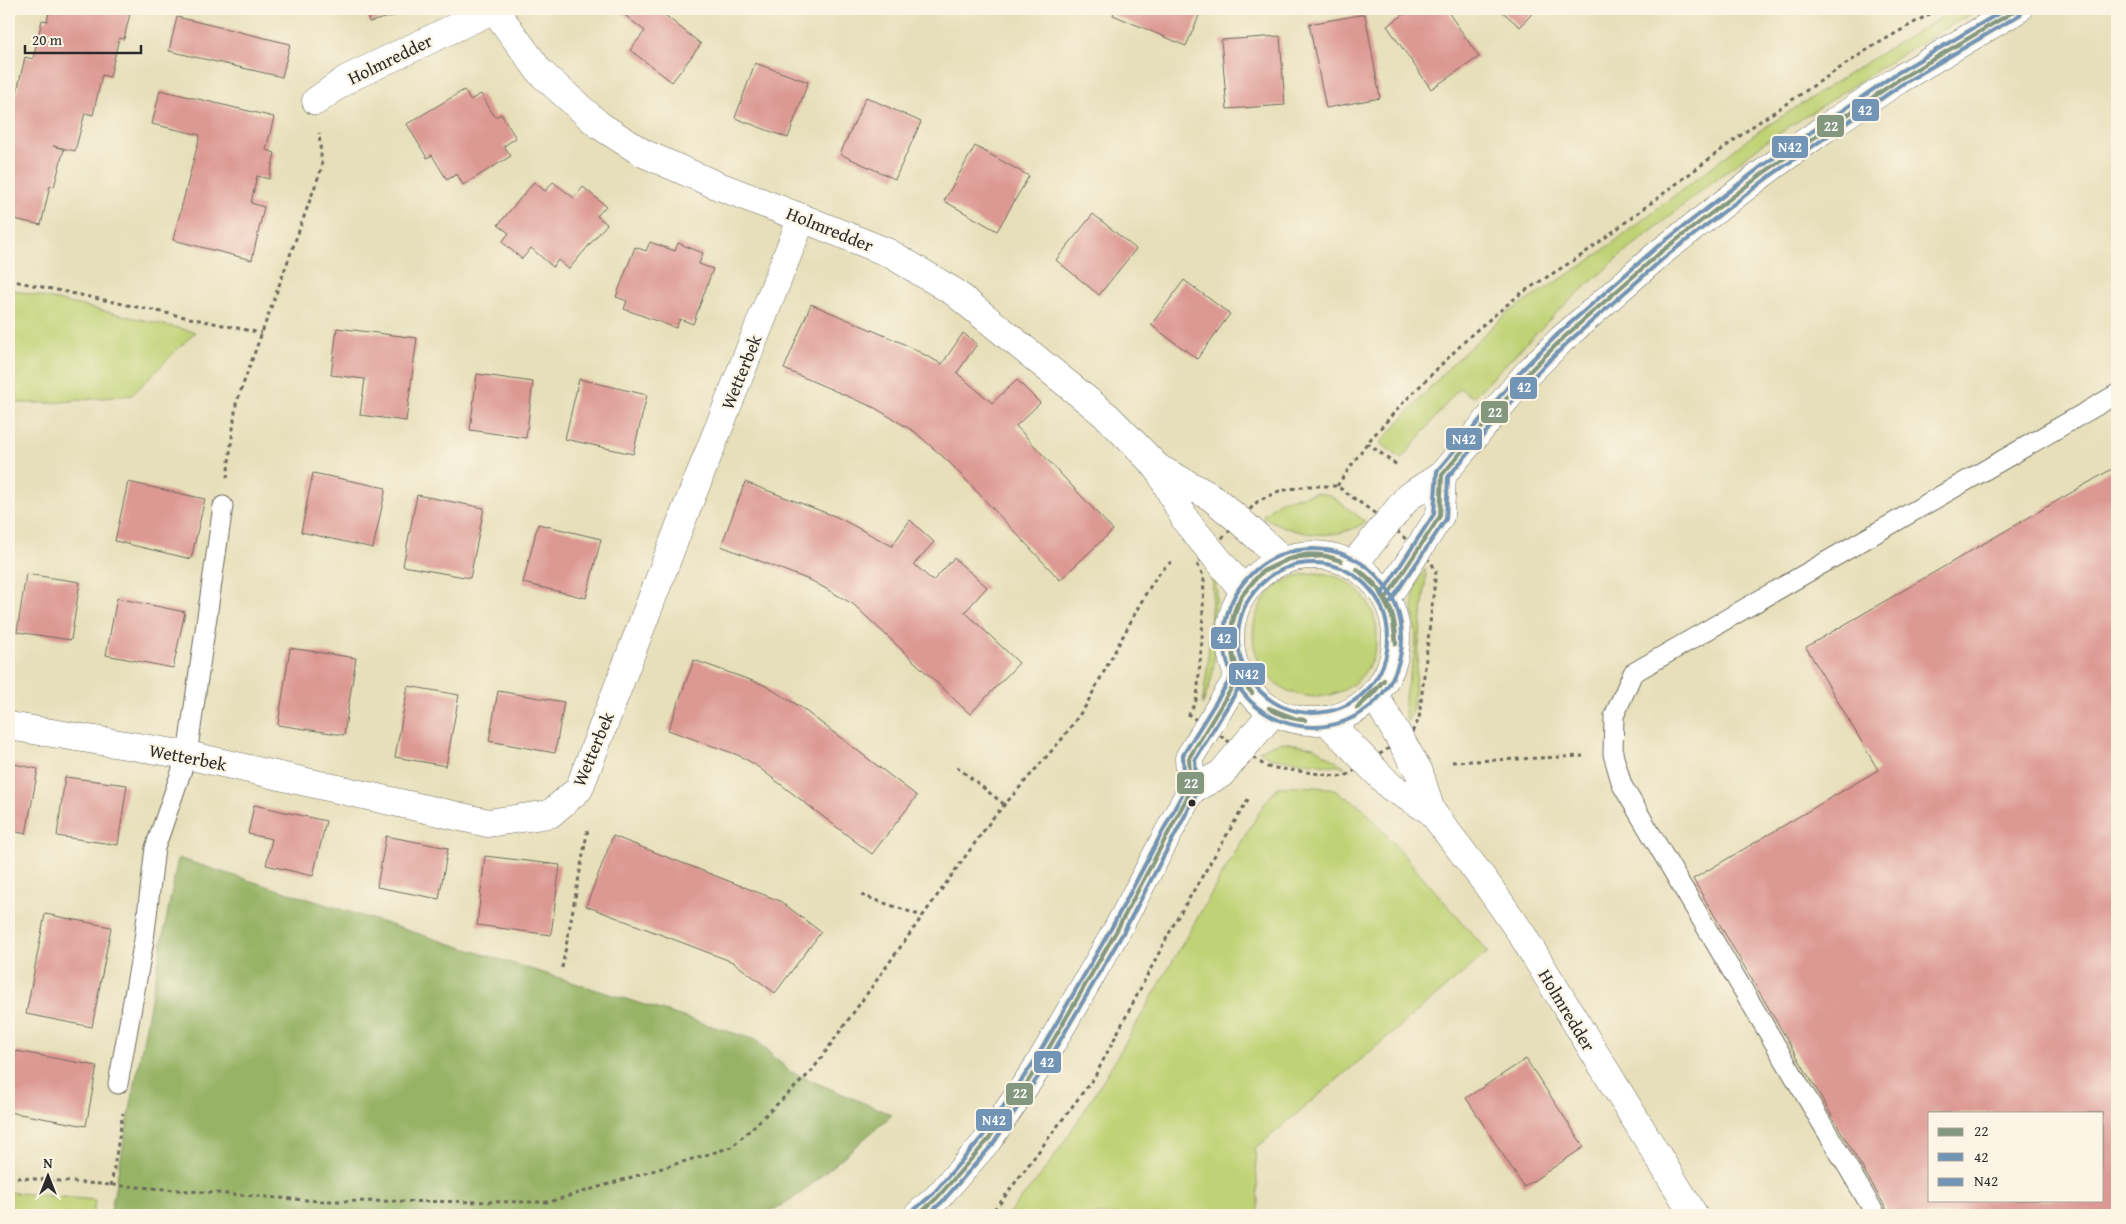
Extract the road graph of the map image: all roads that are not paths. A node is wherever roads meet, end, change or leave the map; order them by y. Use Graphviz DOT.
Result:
graph roads {
  1 [pos="494,9"];
  2 [pos="498,9"];
  3 [pos="2018,9"];
  4 [pos="316,101"];
  5 [pos="802,218"];
  6 [pos="2117,394"];
  7 [pos="1158,468"];
  8 [pos="1442,475"];
  9 [pos="224,506"];
  10 [pos="1283,560"];
  11 [pos="1353,565"];
  12 [pos="1244,591"];
  13 [pos="1386,598"];
  14 [pos="1239,676"];
  15 [pos="1374,694"];
  16 [pos="1274,711"];
  17 [pos="1326,720"];
  18 [pos="9,726"];
  19 [pos="187,755"];
  20 [pos="1191,790"];
  21 [pos="1430,811"];
  22 [pos="118,1084"];
  23 [pos="918,1215"];
  24 [pos="1694,1215"];
  25 [pos="1876,1215"];
  1 -- 4 [label="street, Holmredder"];
  2 -- 5 [label="street, Holmredder"];
  3 -- 8 [label="street"];
  5 -- 7 [label="street, Holmredder"];
  5 -- 19 [label="street, Wetterbek"];
  6 -- 25 [label="lane"];
  7 -- 10 [label="street, Holmredder"];
  7 -- 12 [label="street, Holmredder"];
  8 -- 11 [label="street"];
  8 -- 13 [label="street"];
  9 -- 19 [label="lane"];
  10 -- 11 [label="street"];
  10 -- 12 [label="street"];
  11 -- 13 [label="street"];
  12 -- 14 [label="street"];
  13 -- 15 [label="street"];
  14 -- 16 [label="street"];
  14 -- 20 [label="street"];
  15 -- 17 [label="street"];
  15 -- 21 [label="street, Holmredder"];
  16 -- 17 [label="street"];
  16 -- 20 [label="street"];
  17 -- 21 [label="street, Holmredder"];
  18 -- 19 [label="street, Wetterbek"];
  19 -- 22 [label="lane"];
  20 -- 23 [label="street"];
  21 -- 24 [label="street, Holmredder"];
}
